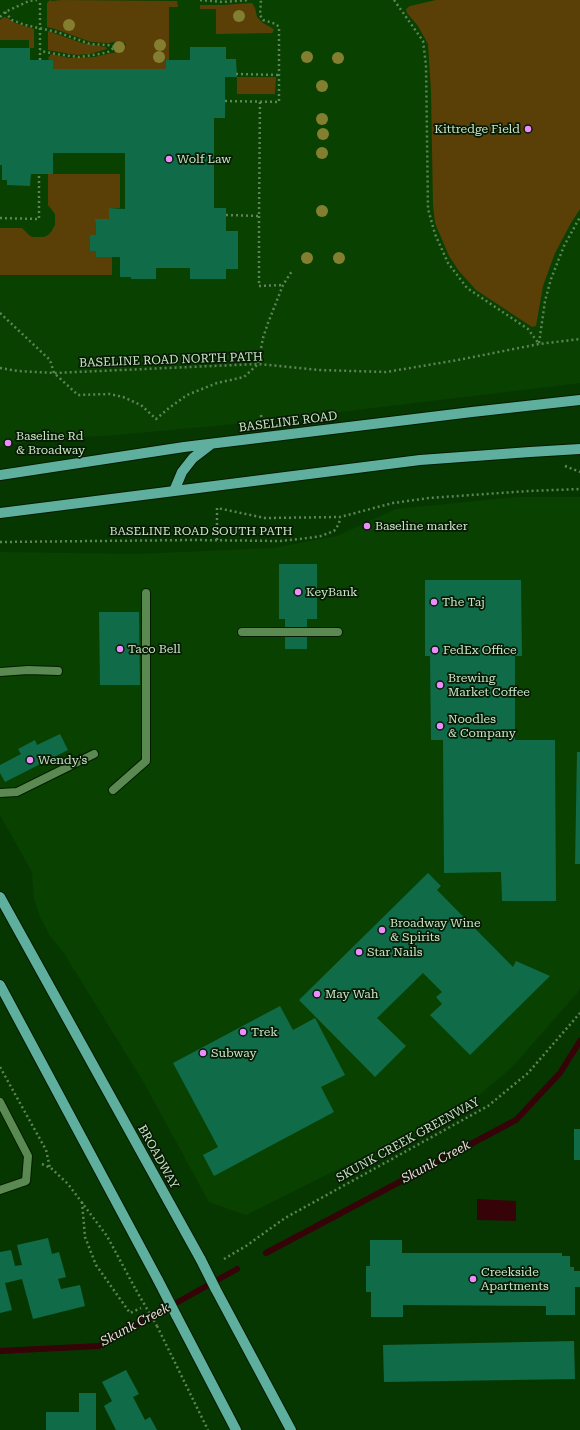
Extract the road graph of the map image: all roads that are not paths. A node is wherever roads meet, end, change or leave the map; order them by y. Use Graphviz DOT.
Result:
graph roads {
  1 [pos="580,400"];
  2 [pos="211,445"];
  3 [pos="578,450"];
  4 [pos="0,468"];
  5 [pos="23,472"];
  6 [pos="0,475"];
  7 [pos="174,491"];
  8 [pos="0,513"];
  9 [pos="146,593"];
  10 [pos="242,632"];
  11 [pos="338,632"];
  12 [pos="58,671"];
  13 [pos="0,672"];
  14 [pos="94,754"];
  15 [pos="113,790"];
  16 [pos="0,792"];
  17 [pos="0,897"];
  18 [pos="0,985"];
  19 [pos="0,1102"];
  20 [pos="0,1190"];
  21 [pos="236,1430"];
  22 [pos="292,1430"];
  1 -- 2 [label="main road, BASELINE ROAD"];
  2 -- 5 [label="main road, BASELINE ROAD"];
  2 -- 7 [label="main road"];
  3 -- 7 [label="main road"];
  4 -- 5 [label="main road"];
  5 -- 6 [label="main road, BASELINE ROAD"];
  7 -- 8 [label="main road"];
  9 -- 15 [label="street"];
  10 -- 11 [label="street"];
  12 -- 13 [label="street"];
  14 -- 16 [label="street"];
  17 -- 22 [label="main road, BROADWAY, bridge"];
  18 -- 21 [label="main road, bridge"];
  19 -- 20 [label="street"];
}
